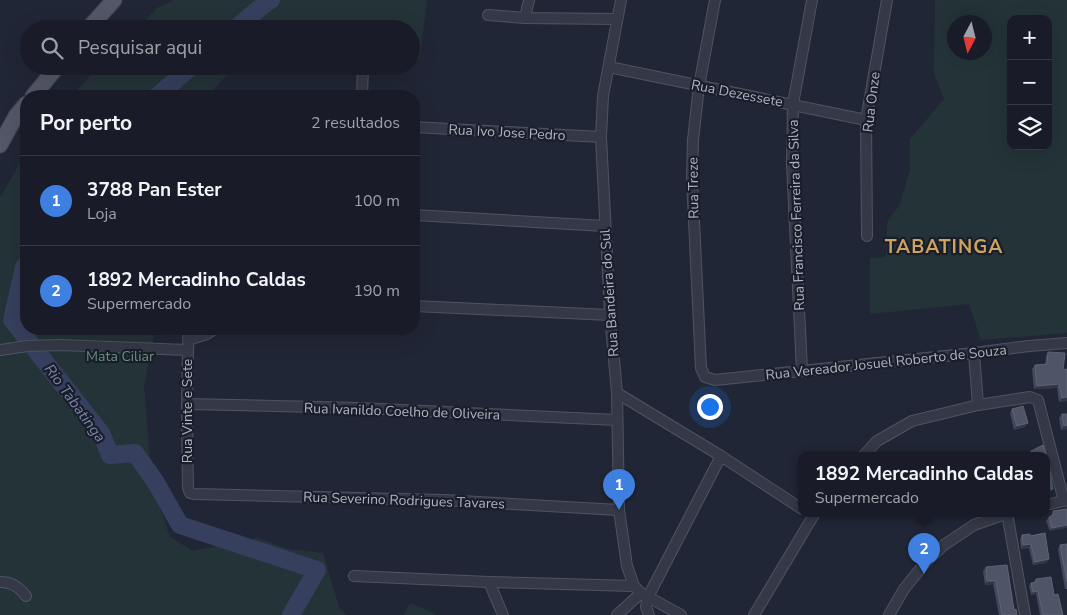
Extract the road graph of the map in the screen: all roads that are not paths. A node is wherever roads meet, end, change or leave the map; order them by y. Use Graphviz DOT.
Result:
graph roads {
  1 [pos="114,0"];
  2 [pos="529,0"];
  3 [pos="621,0"];
  4 [pos="715,0"];
  5 [pos="812,0"];
  6 [pos="887,0"];
  7 [pos="488,15"];
  8 [pos="525,18"];
  9 [pos="617,19"];
  10 [pos="96,20"];
  11 [pos="608,67"];
  12 [pos="50,75"];
  13 [pos="363,75"];
  14 [pos="699,86"];
  15 [pos="38,90"];
  16 [pos="362,90"];
  17 [pos="793,104"];
  18 [pos="20,111"];
  19 [pos="866,120"];
  20 [pos="420,127"];
  21 [pos="601,137"];
  22 [pos="0,144"];
  23 [pos="420,215"];
  24 [pos="605,226"];
  25 [pos="867,236"];
  26 [pos="420,306"];
  27 [pos="610,315"];
  28 [pos="189,335"];
  29 [pos="205,335"];
  30 [pos="1067,344"];
  31 [pos="188,345"];
  32 [pos="1,349"];
  33 [pos="974,353"];
  34 [pos="802,371"];
  35 [pos="706,377"];
  36 [pos="616,394"];
  37 [pos="187,404"];
  38 [pos="978,405"];
  39 [pos="616,420"];
  40 [pos="867,452"];
  41 [pos="721,456"];
  42 [pos="190,493"];
  43 [pos="1066,500"];
  44 [pos="1050,503"];
  45 [pos="798,506"];
  46 [pos="619,510"];
  47 [pos="809,517"];
  48 [pos="997,517"];
  49 [pos="1009,517"];
  50 [pos="354,576"];
  51 [pos="0,582"];
  52 [pos="489,582"];
  53 [pos="641,592"];
  54 [pos="26,596"];
  55 [pos="503,615"];
  56 [pos="617,615"];
  57 [pos="649,615"];
  58 [pos="681,615"];
  59 [pos="754,615"];
  60 [pos="889,615"];
  61 [pos="1026,615"];
  1 -- 10 [label="main road"];
  2 -- 8 [label="street"];
  3 -- 9 [label="street, Rua Bandeira do Sul"];
  4 -- 14 [label="street, Rua Treze"];
  5 -- 17 [label="street, Rua Francisco Ferreira da Silva"];
  6 -- 19 [label="street, Rua Onze"];
  7 -- 8 [label="street"];
  8 -- 9 [label="street"];
  9 -- 11 [label="street, Rua Bandeira do Sul"];
  11 -- 14 [label="street, Rua Dezessete"];
  11 -- 21 [label="street, Rua Bandeira do Sul"];
  12 -- 15 [label="main road"];
  13 -- 16 [label="street"];
  14 -- 17 [label="street, Rua Dezessete"];
  14 -- 35 [label="street, Rua Treze"];
  17 -- 19 [label="street, Rua Dezessete"];
  17 -- 34 [label="street, Rua Francisco Ferreira da Silva"];
  18 -- 22 [label="main road"];
  19 -- 25 [label="street, Rua Onze"];
  20 -- 21 [label="street, Rua Ivo Jose Pedro"];
  21 -- 24 [label="street, Rua Bandeira do Sul"];
  23 -- 24 [label="street"];
  24 -- 27 [label="street, Rua Bandeira do Sul"];
  26 -- 27 [label="street"];
  27 -- 36 [label="street, Rua Bandeira do Sul"];
  28 -- 31 [label="street, Rua Vinte e Sete"];
  29 -- 31 [label="street"];
  30 -- 33 [label="street, Rua Vereador Josuel Roberto de Souza"];
  31 -- 32 [label="street"];
  31 -- 37 [label="street, Rua Vinte e Sete"];
  33 -- 34 [label="street, Rua Vereador Josuel Roberto de Souza"];
  33 -- 38 [label="street"];
  34 -- 35 [label="street, Rua Vereador Josuel Roberto de Souza"];
  36 -- 39 [label="street, Rua Bandeira do Sul"];
  36 -- 41 [label="street"];
  37 -- 39 [label="street, Rua Ivanildo Coelho de Oliveira"];
  37 -- 42 [label="street, Rua Vinte e Sete"];
  38 -- 40 [label="street"];
  38 -- 43 [label="street"];
  39 -- 46 [label="street, Rua Bandeira do Sul"];
  41 -- 45 [label="street"];
  41 -- 53 [label="street"];
  42 -- 46 [label="street, Rua Severino Rodrigues Tavares"];
  43 -- 44 [label="street"];
  46 -- 53 [label="street, Rua Bandeira do Sul"];
  47 -- 59 [label="street"];
  48 -- 60 [label="street"];
  49 -- 61 [label="street"];
  50 -- 52 [label="street"];
  51 -- 54 [label="street"];
  52 -- 53 [label="street"];
  52 -- 55 [label="street"];
  53 -- 56 [label="street"];
  53 -- 57 [label="street, Rua Bandeira do Sul"];
  53 -- 58 [label="street"];
}
